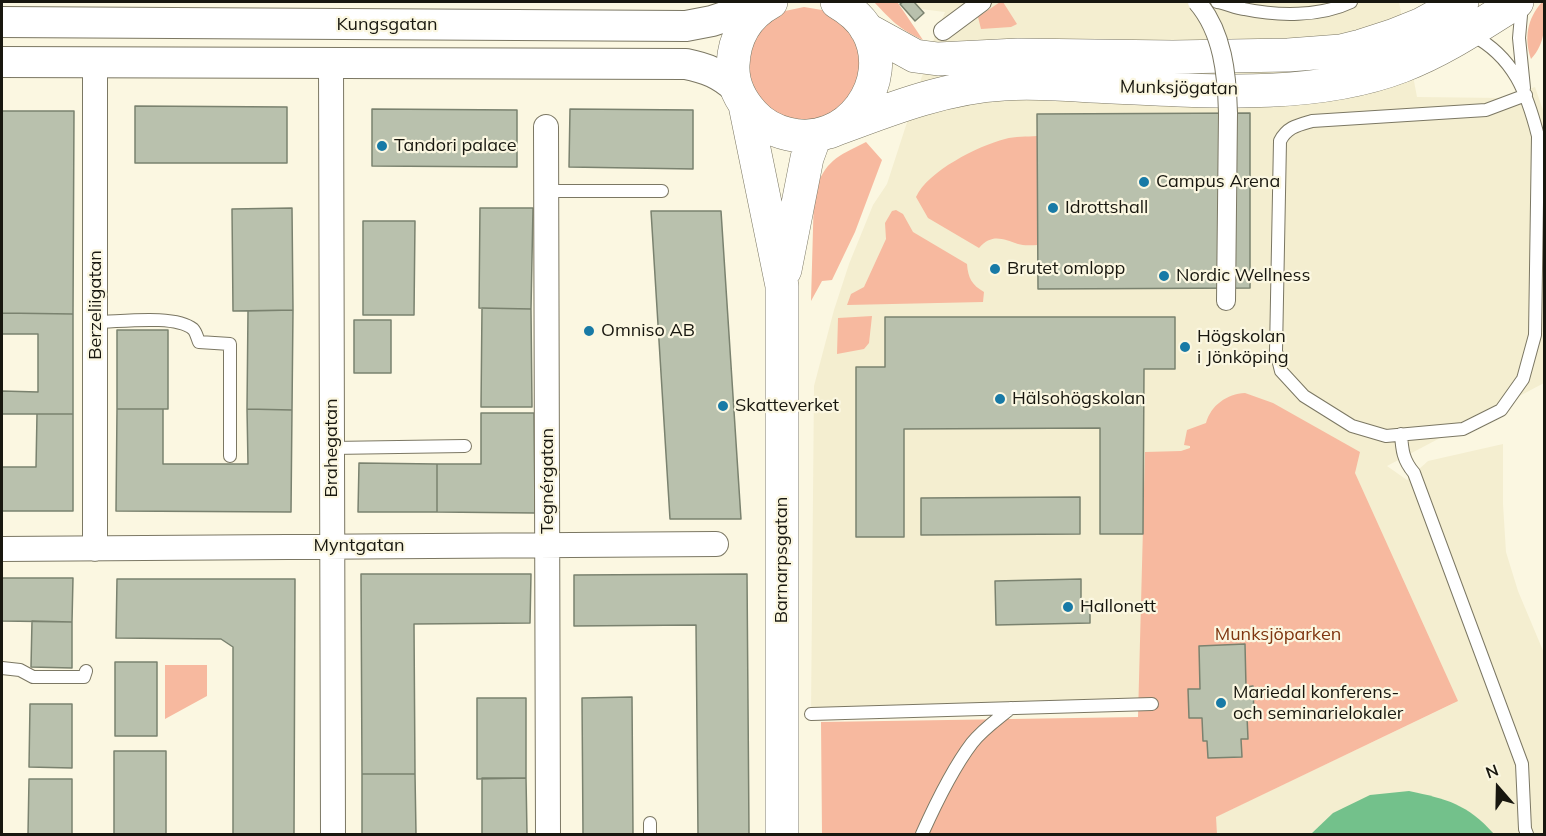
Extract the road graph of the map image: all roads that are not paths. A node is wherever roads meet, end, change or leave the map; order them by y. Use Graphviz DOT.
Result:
graph roads {
  1 [pos="770,2"];
  2 [pos="837,2"];
  3 [pos="982,2"];
  4 [pos="1197,2"];
  5 [pos="1217,2"];
  6 [pos="1351,2"];
  7 [pos="1462,2"];
  8 [pos="1517,2"];
  9 [pos="1522,2"];
  10 [pos="2,22"];
  11 [pos="867,29"];
  12 [pos="943,31"];
  13 [pos="1468,33"];
  14 [pos="95,61"];
  15 [pos="2,62"];
  16 [pos="331,62"];
  17 [pos="1525,92"];
  18 [pos="740,97"];
  19 [pos="546,127"];
  20 [pos="822,134"];
  21 [pos="547,191"];
  22 [pos="662,191"];
  23 [pos="782,286"];
  24 [pos="1226,301"];
  25 [pos="96,322"];
  26 [pos="1401,434"];
  27 [pos="465,446"];
  28 [pos="332,448"];
  29 [pos="230,456"];
  30 [pos="716,544"];
  31 [pos="548,545"];
  32 [pos="332,546"];
  33 [pos="2,549"];
  34 [pos="95,549"];
  35 [pos="2,668"];
  36 [pos="86,670"];
  37 [pos="1152,704"];
  38 [pos="1011,708"];
  39 [pos="811,714"];
  40 [pos="333,834"];
  41 [pos="548,834"];
  42 [pos="782,834"];
  43 [pos="922,834"];
  44 [pos="1527,834"];
  1 -- 10 [label="street, Kungsgatan"];
  1 -- 18 [label="main road, Barnarpsgatan"];
  2 -- 11 [label="main road"];
  3 -- 12 [label="street"];
  4 -- 24 [label="street, bridge"];
  5 -- 6 [label="lane"];
  7 -- 11 [label="main road, Munksjögatan"];
  8 -- 13 [label="main road, Munksjögatan"];
  9 -- 17 [label="lane"];
  11 -- 20 [label="main road"];
  13 -- 17 [label="lane"];
  13 -- 20 [label="main road, Munksjögatan"];
  14 -- 15 [label="street, Kungsgatan"];
  14 -- 16 [label="street, Kungsgatan"];
  14 -- 25 [label="street, Berzeliigatan"];
  16 -- 18 [label="street, Kungsgatan"];
  16 -- 28 [label="street, Brahegatan"];
  17 -- 26 [label="lane"];
  17 -- 26 [label="lane"];
  18 -- 20 [label="main road"];
  18 -- 23 [label="main road, Barnarpsgatan"];
  19 -- 21 [label="street, Tegnérgatan"];
  20 -- 23 [label="main road, Barnarpsgatan"];
  21 -- 22 [label="lane"];
  21 -- 31 [label="street, Tegnérgatan"];
  23 -- 42 [label="main road, Barnarpsgatan"];
  25 -- 29 [label="lane"];
  25 -- 34 [label="street, Berzeliigatan"];
  26 -- 44 [label="lane"];
  27 -- 28 [label="lane"];
  28 -- 32 [label="street, Brahegatan"];
  30 -- 31 [label="street, Myntgatan"];
  31 -- 32 [label="street, Myntgatan"];
  31 -- 41 [label="street, Tegnérgatan"];
  32 -- 34 [label="street, Myntgatan"];
  32 -- 40 [label="street, Brahegatan"];
  33 -- 34 [label="street, Myntgatan"];
  35 -- 36 [label="lane"];
  37 -- 38 [label="lane"];
  38 -- 39 [label="lane"];
  38 -- 43 [label="lane"];
}
